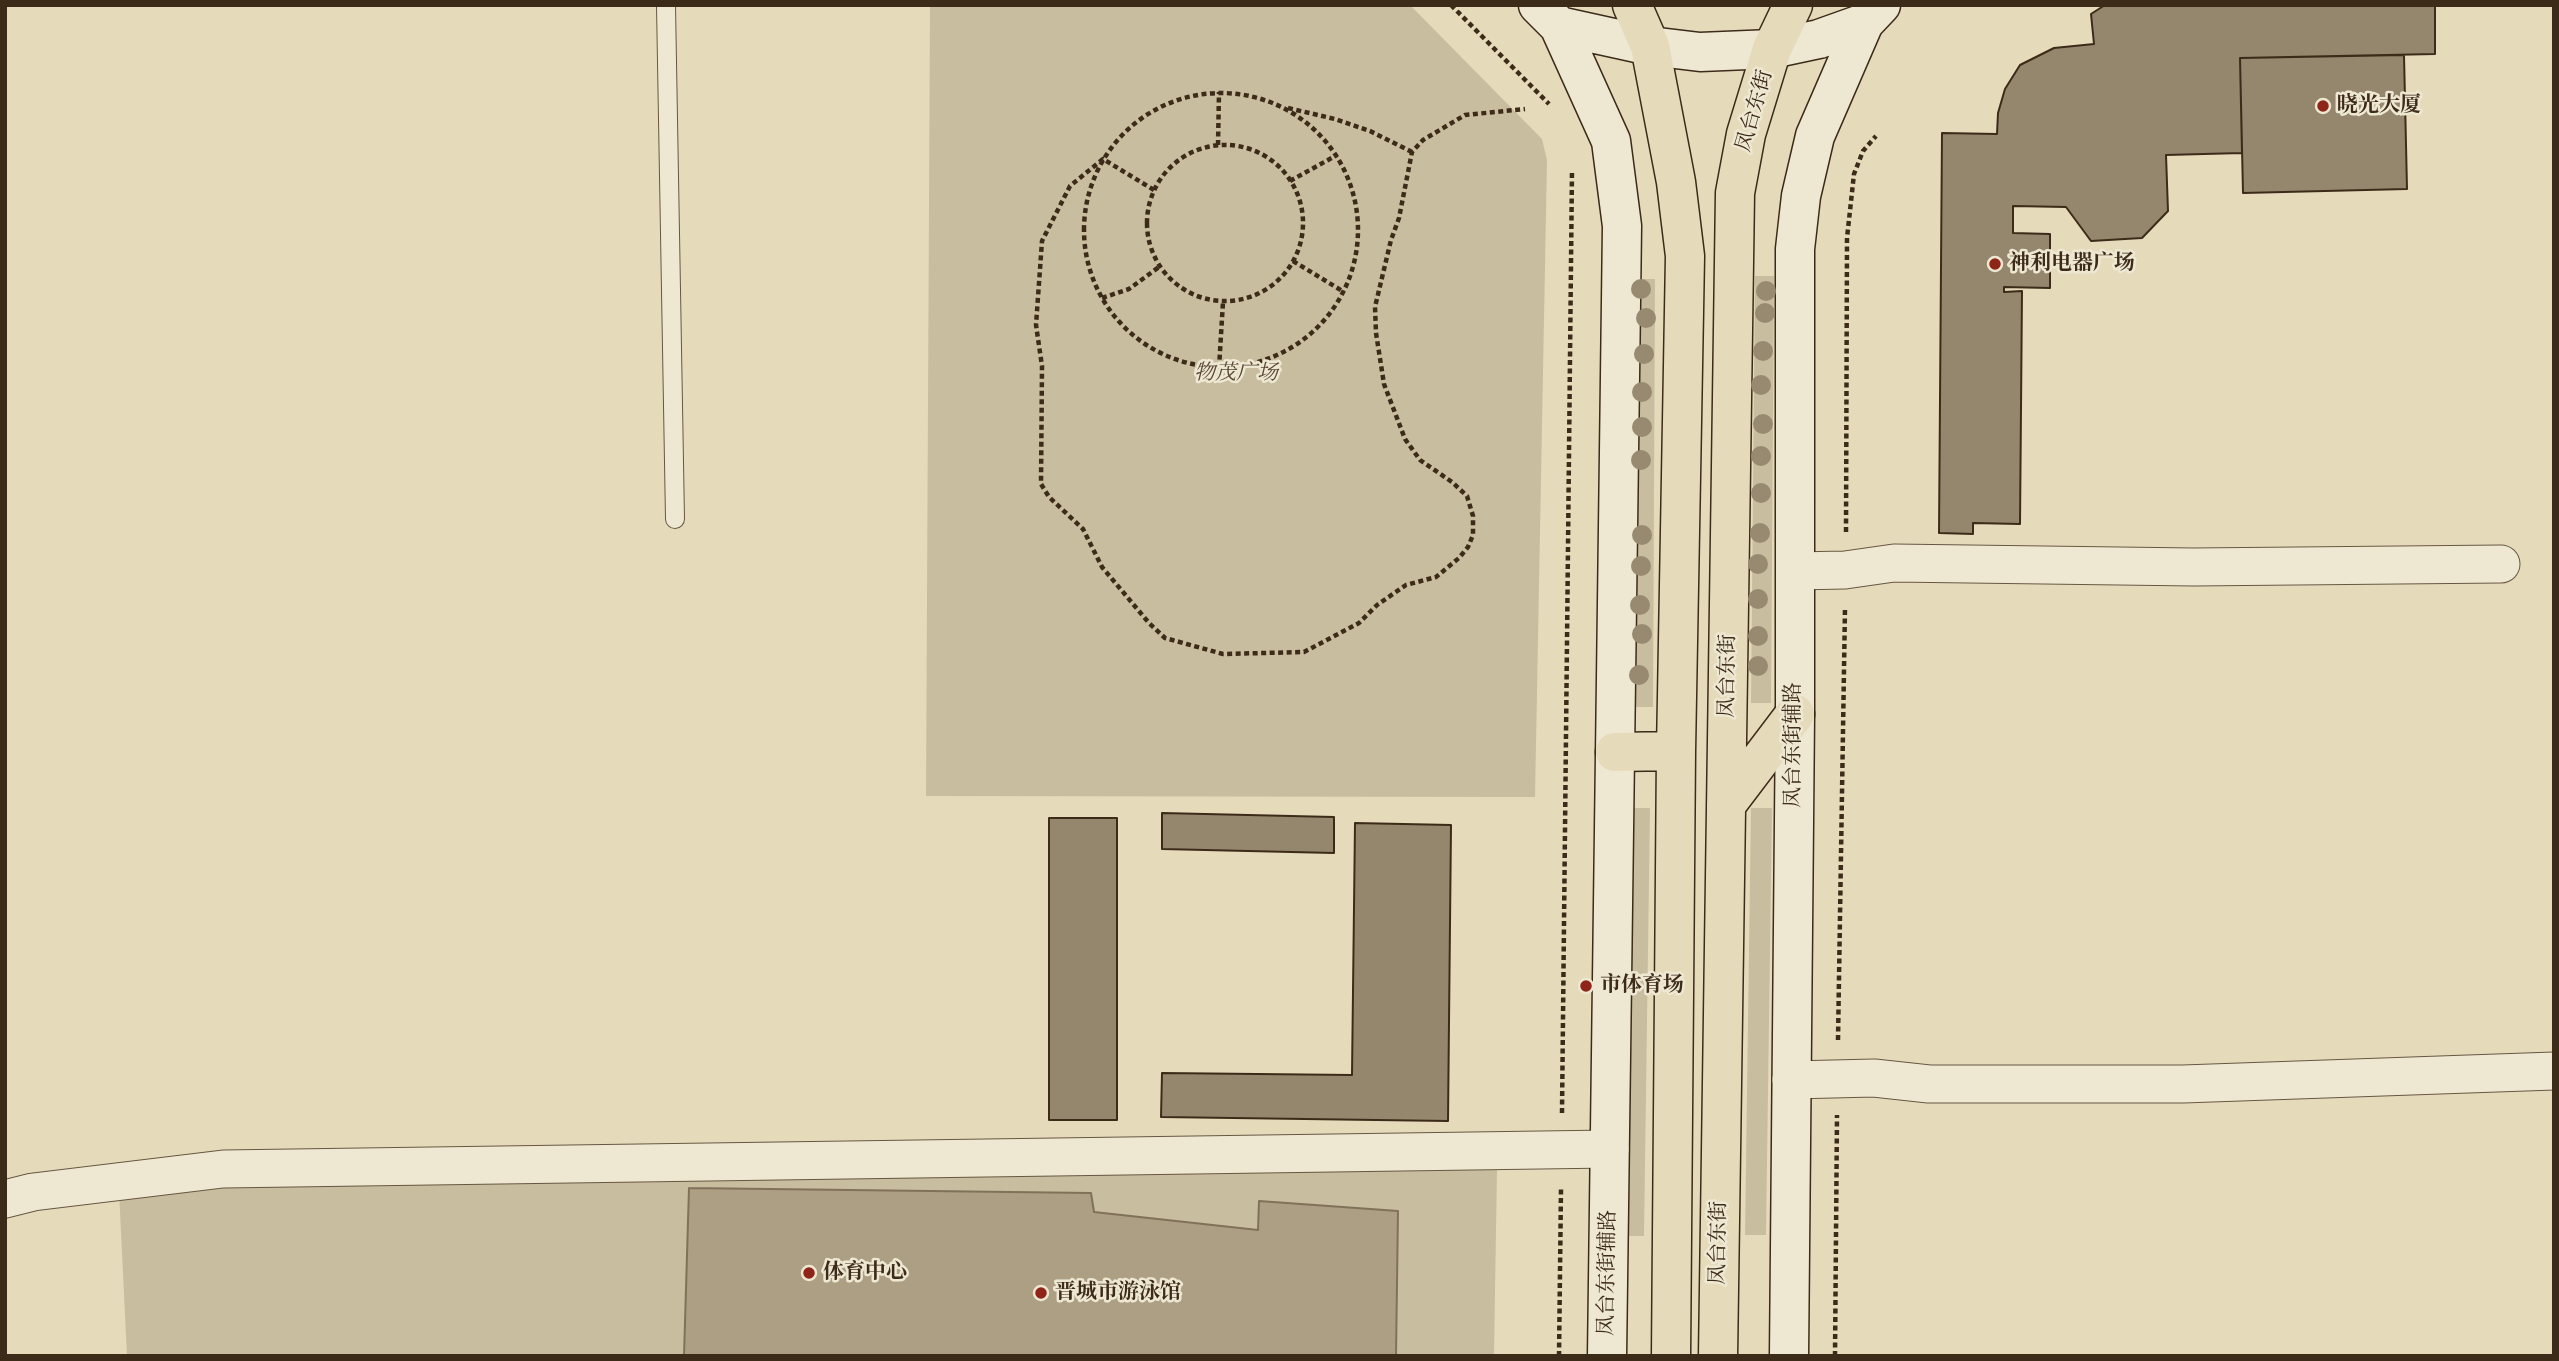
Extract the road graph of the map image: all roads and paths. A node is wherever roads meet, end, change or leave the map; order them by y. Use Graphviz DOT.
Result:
graph roads {
  1 [pos="666,5"];
  2 [pos="1451,5"];
  3 [pos="1632,5"];
  4 [pos="1793,5"];
  5 [pos="1872,14"];
  6 [pos="1548,16"];
  7 [pos="1650,47"];
  8 [pos="1772,49"];
  9 [pos="1219,92"];
  10 [pos="1286,108"];
  11 [pos="1525,109"];
  12 [pos="1554,109"];
  13 [pos="1876,136"];
  14 [pos="1218,145"];
  15 [pos="1412,152"];
  16 [pos="1337,155"];
  17 [pos="1103,159"];
  18 [pos="1572,159"];
  19 [pos="1290,181"];
  20 [pos="1154,190"];
  21 [pos="1293,261"];
  22 [pos="1159,267"];
  23 [pos="1344,292"];
  24 [pos="1102,298"];
  25 [pos="1223,302"];
  26 [pos="1219,368"];
  27 [pos="675,519"];
  28 [pos="2501,564"];
  29 [pos="1845,569"];
  30 [pos="1795,571"];
  31 [pos="1795,714"];
  32 [pos="1676,751"];
  33 [pos="1615,752"];
  34 [pos="1726,805"];
  35 [pos="2554,1071"];
  36 [pos="1838,1079"];
  37 [pos="1791,1080"];
  38 [pos="1609,1149"];
  39 [pos="1562,1150"];
  40 [pos="5,1199"];
  41 [pos="1559,1356"];
  42 [pos="1607,1356"];
  43 [pos="1671,1356"];
  44 [pos="1718,1356"];
  45 [pos="1788,1356"];
  46 [pos="1835,1356"];
  1 -- 27 [label="lane"];
  2 -- 12 [label="path"];
  3 -- 7 [label="main road"];
  4 -- 8 [label="main road, 凤台东街"];
  5 -- 8 [label="main road"];
  5 -- 30 [label="main road, 凤台东街辅路"];
  6 -- 7 [label="main road"];
  6 -- 33 [label="main road, 凤台东街辅路"];
  7 -- 8 [label="main road"];
  7 -- 32 [label="main road"];
  8 -- 34 [label="main road, 凤台东街"];
  9 -- 10 [label="path"];
  9 -- 14 [label="path"];
  9 -- 17 [label="path"];
  10 -- 15 [label="path"];
  10 -- 16 [label="path"];
  11 -- 15 [label="path"];
  13 -- 29 [label="path"];
  14 -- 19 [label="path"];
  14 -- 20 [label="path"];
  15 -- 17 [label="path"];
  16 -- 19 [label="path"];
  16 -- 23 [label="path"];
  17 -- 20 [label="path"];
  17 -- 24 [label="path"];
  18 -- 39 [label="path"];
  19 -- 21 [label="path"];
  20 -- 22 [label="path"];
  21 -- 23 [label="path"];
  21 -- 25 [label="path"];
  22 -- 24 [label="path"];
  22 -- 25 [label="path"];
  23 -- 26 [label="path"];
  24 -- 26 [label="path"];
  25 -- 26 [label="path"];
  28 -- 29 [label="street"];
  29 -- 30 [label="street"];
  29 -- 36 [label="path"];
  30 -- 31 [label="main road, 凤台东街辅路"];
  31 -- 34 [label="main road"];
  31 -- 37 [label="main road, 凤台东街辅路"];
  32 -- 33 [label="main road"];
  32 -- 43 [label="main road"];
  33 -- 38 [label="main road, 凤台东街辅路"];
  34 -- 44 [label="main road, 凤台东街"];
  35 -- 36 [label="street"];
  36 -- 37 [label="street"];
  36 -- 46 [label="path"];
  37 -- 45 [label="main road, 凤台东街辅路"];
  38 -- 39 [label="street"];
  38 -- 42 [label="main road, 凤台东街辅路"];
  39 -- 40 [label="street"];
  39 -- 41 [label="path"];
}
